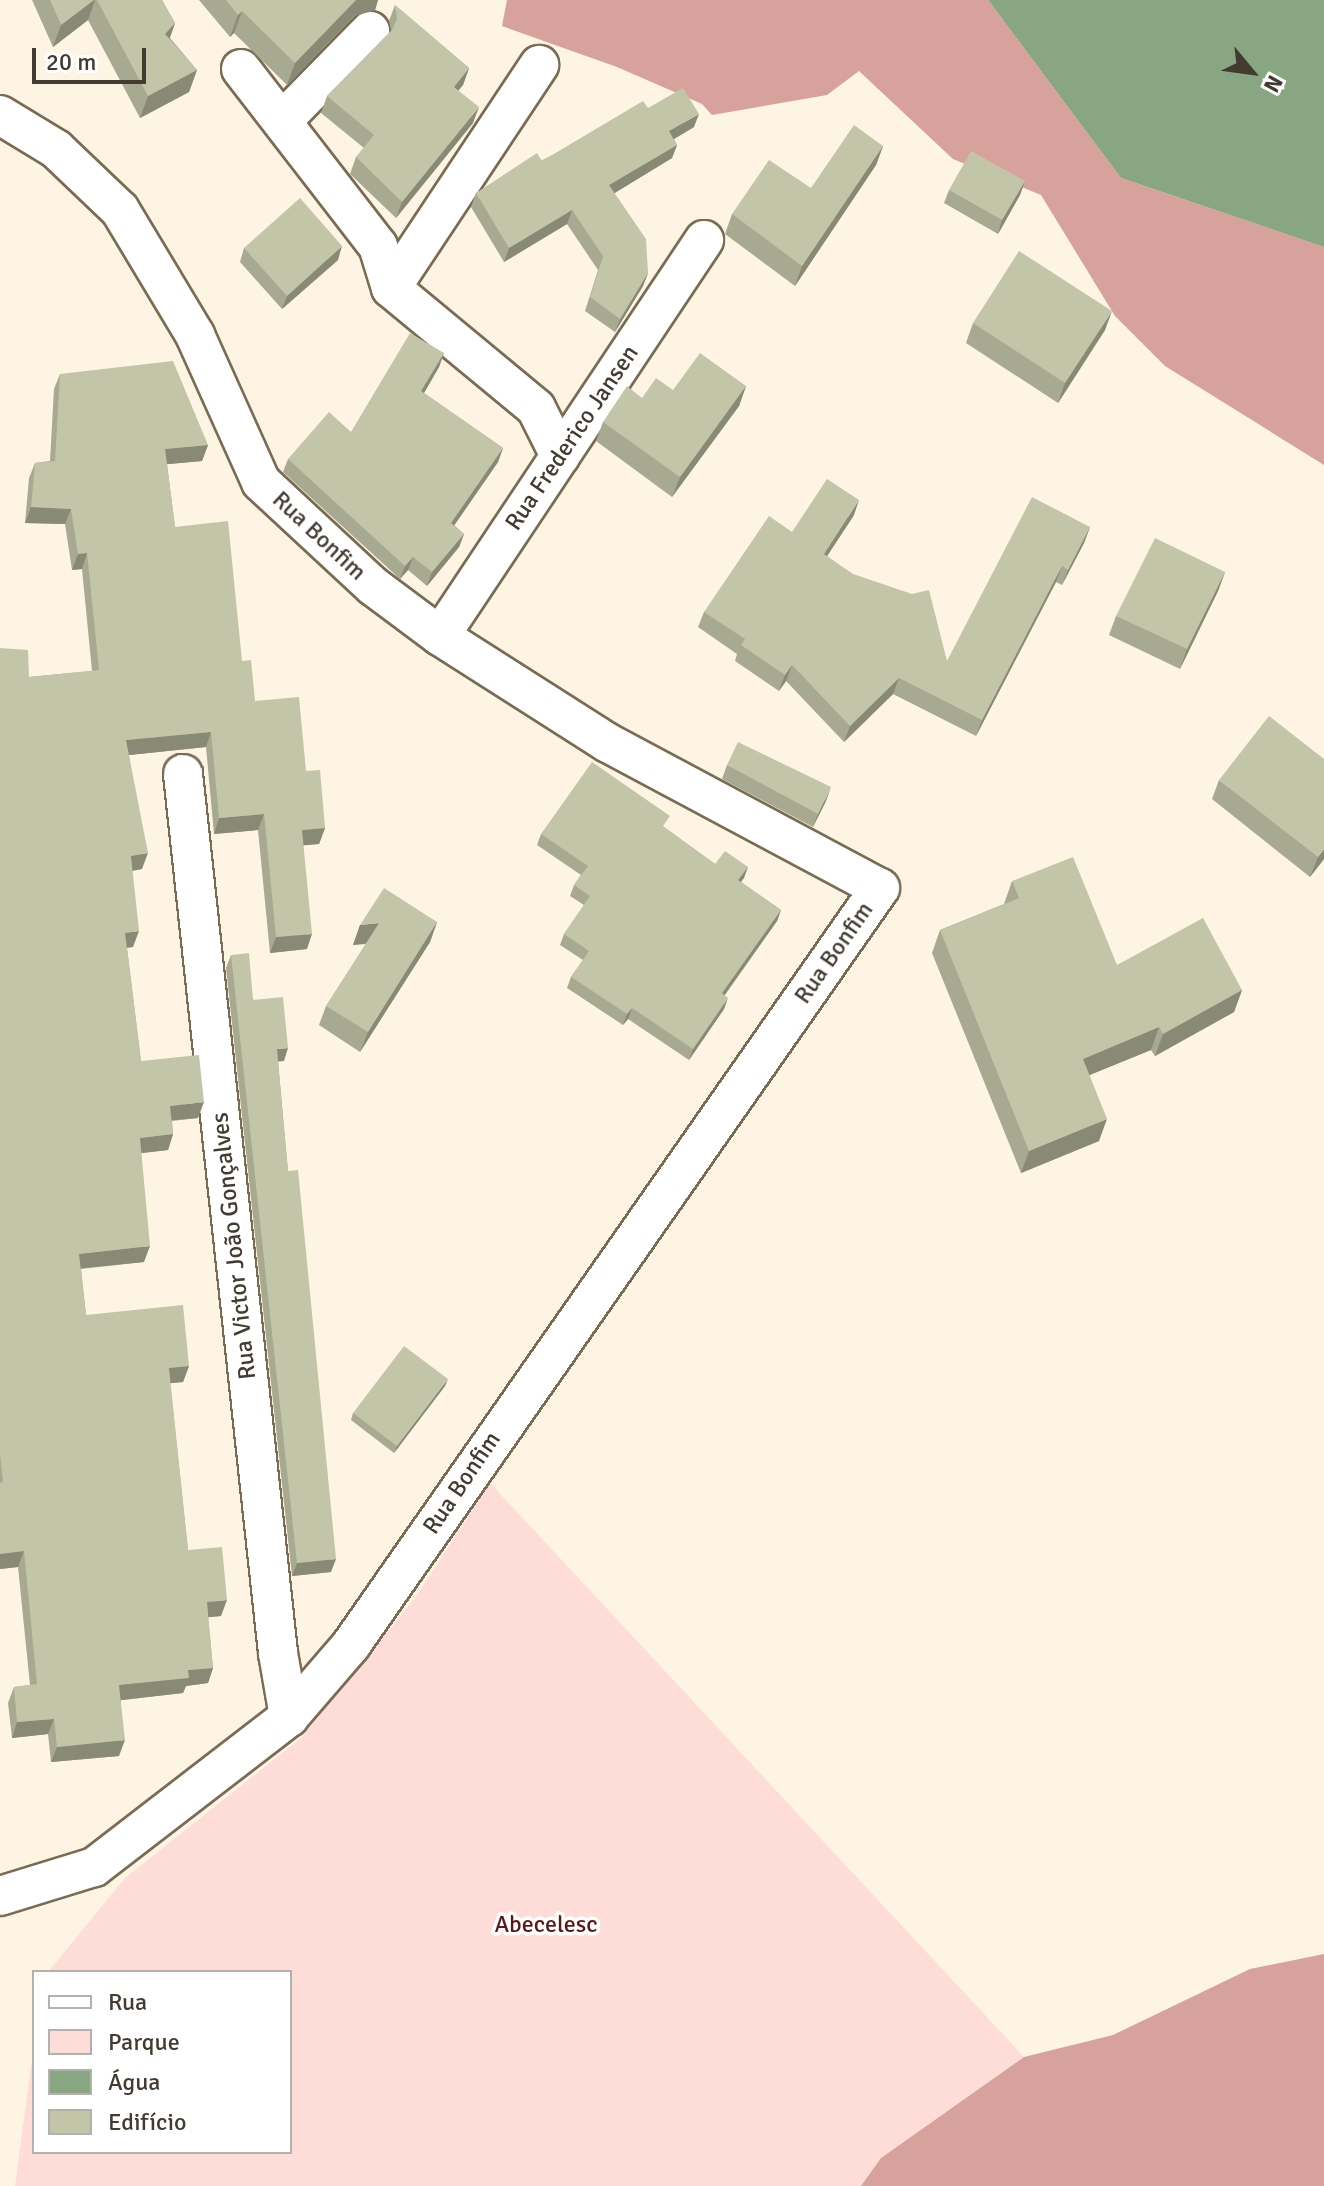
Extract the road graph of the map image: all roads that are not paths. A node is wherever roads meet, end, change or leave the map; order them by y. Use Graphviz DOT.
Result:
graph roads {
  1 [pos="370,31"];
  2 [pos="539,65"];
  3 [pos="241,69"];
  4 [pos="0,115"];
  5 [pos="282,121"];
  6 [pos="704,240"];
  7 [pos="391,288"];
  8 [pos="560,456"];
  9 [pos="440,636"];
  10 [pos="183,774"];
  11 [pos="289,1717"];
  12 [pos="0,1896"];
  1 -- 5 [label="street"];
  2 -- 7 [label="street"];
  3 -- 5 [label="street"];
  4 -- 9 [label="street, Rua Bonfim"];
  5 -- 7 [label="street"];
  6 -- 8 [label="street, Rua Frederico Jansen"];
  7 -- 8 [label="street"];
  8 -- 9 [label="street, Rua Frederico Jansen"];
  9 -- 11 [label="street, Rua Bonfim"];
  10 -- 11 [label="street, Rua Victor João Gonçalves"];
  11 -- 12 [label="street, Rua Bonfim"];
}
